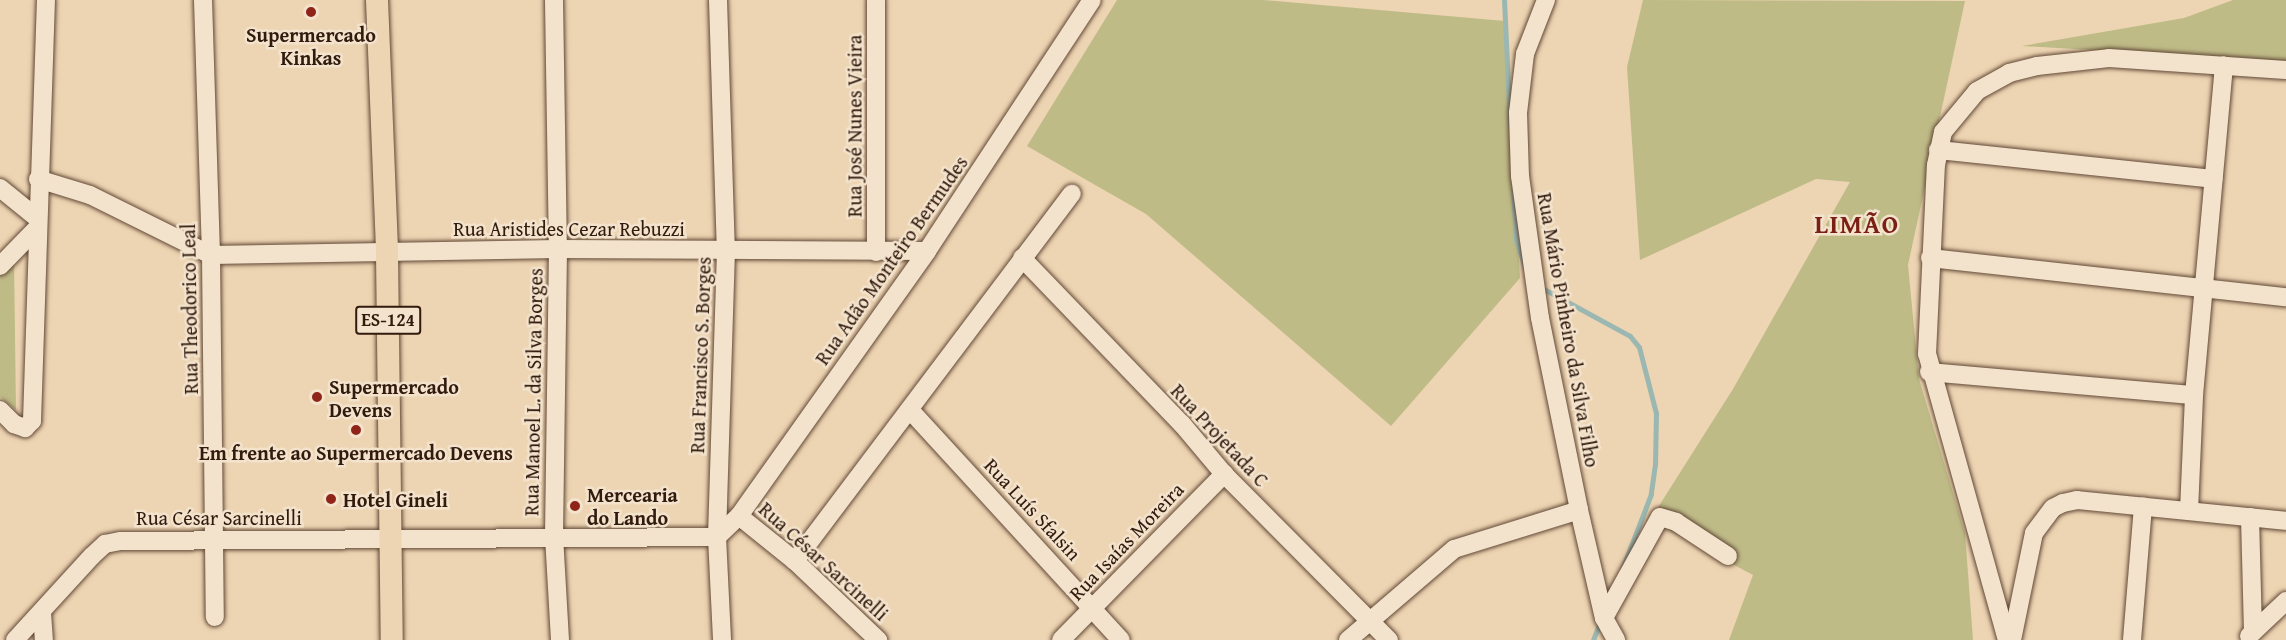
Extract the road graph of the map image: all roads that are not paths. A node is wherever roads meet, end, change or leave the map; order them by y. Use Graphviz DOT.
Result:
graph roads {
  1 [pos="46,0"];
  2 [pos="203,0"];
  3 [pos="377,0"];
  4 [pos="554,0"];
  5 [pos="718,0"];
  6 [pos="876,0"];
  7 [pos="1092,0"];
  8 [pos="1546,0"];
  9 [pos="2224,65"];
  10 [pos="2286,70"];
  11 [pos="1938,150"];
  12 [pos="38,178"];
  13 [pos="2213,179"];
  14 [pos="0,188"];
  15 [pos="1072,194"];
  16 [pos="36,223"];
  17 [pos="558,249"];
  18 [pos="726,250"];
  19 [pos="927,251"];
  20 [pos="876,252"];
  21 [pos="387,253"];
  22 [pos="212,255"];
  23 [pos="1022,258"];
  24 [pos="1930,258"];
  25 [pos="0,266"];
  26 [pos="2206,288"];
  27 [pos="2286,297"];
  28 [pos="1929,372"];
  29 [pos="2194,395"];
  30 [pos="0,410"];
  31 [pos="910,410"];
  32 [pos="1224,474"];
  33 [pos="2143,506"];
  34 [pos="1579,510"];
  35 [pos="2189,511"];
  36 [pos="739,516"];
  37 [pos="2250,517"];
  38 [pos="2286,520"];
  39 [pos="554,536"];
  40 [pos="717,537"];
  41 [pos="391,538"];
  42 [pos="213,540"];
  43 [pos="1728,556"];
  44 [pos="795,561"];
  45 [pos="2286,601"];
  46 [pos="1093,607"];
  47 [pos="42,613"];
  48 [pos="215,617"];
  49 [pos="1370,619"];
  50 [pos="1609,632"];
  51 [pos="2249,636"];
  52 [pos="15,640"];
  53 [pos="44,640"];
  54 [pos="392,640"];
  55 [pos="560,640"];
  56 [pos="722,640"];
  57 [pos="878,640"];
  58 [pos="1062,640"];
  59 [pos="1121,640"];
  60 [pos="1348,640"];
  61 [pos="1389,640"];
  62 [pos="2007,640"];
  63 [pos="2012,640"];
  64 [pos="2132,640"];
  1 -- 12 [label="street"];
  2 -- 22 [label="street, Rua Theodorico Leal"];
  3 -- 21 [label="main road, ES-124"];
  4 -- 17 [label="street, Rua Manoel L. da Silva Borges"];
  5 -- 18 [label="street, Rua Francisco S. Borges"];
  6 -- 20 [label="street, Rua José Nunes Vieira"];
  7 -- 19 [label="street, Rua Adão Monteiro Bermudes"];
  8 -- 34 [label="street, Rua Mário Pinheiro da Silva Filho"];
  9 -- 10 [label="street"];
  9 -- 11 [label="street"];
  9 -- 13 [label="street"];
  11 -- 13 [label="street"];
  11 -- 24 [label="street"];
  12 -- 16 [label="street"];
  12 -- 22 [label="street"];
  13 -- 26 [label="street"];
  14 -- 16 [label="street"];
  15 -- 23 [label="street"];
  16 -- 25 [label="street"];
  16 -- 30 [label="street"];
  17 -- 18 [label="street, Rua Aristides Cezar Rebuzzi"];
  17 -- 21 [label="street, Rua Aristides Cezar Rebuzzi"];
  17 -- 39 [label="street, Rua Manoel L. da Silva Borges"];
  18 -- 20 [label="street, Rua Aristides Cezar Rebuzzi"];
  18 -- 40 [label="street, Rua Francisco S. Borges"];
  19 -- 20 [label="street, Rua Aristides Cezar Rebuzzi"];
  19 -- 36 [label="street, Rua Adão Monteiro Bermudes"];
  21 -- 22 [label="street, Rua Aristides Cezar Rebuzzi"];
  21 -- 41 [label="main road, ES-124"];
  22 -- 42 [label="street, Rua Theodorico Leal"];
  23 -- 31 [label="street"];
  23 -- 32 [label="street, Rua Projetada C"];
  24 -- 26 [label="street"];
  24 -- 28 [label="street"];
  26 -- 27 [label="street"];
  26 -- 29 [label="street"];
  28 -- 29 [label="street"];
  28 -- 62 [label="street"];
  29 -- 35 [label="street"];
  31 -- 44 [label="street"];
  31 -- 46 [label="street, Rua Luís Sfalsin"];
  32 -- 46 [label="street, Rua Isaías Moreira"];
  32 -- 49 [label="street, Rua Projetada C"];
  33 -- 35 [label="street"];
  33 -- 63 [label="street"];
  33 -- 64 [label="street"];
  34 -- 49 [label="street"];
  34 -- 50 [label="street, Rua Mário Pinheiro da Silva Filho"];
  35 -- 37 [label="street"];
  36 -- 40 [label="street, Rua Adão Monteiro Bermudes"];
  36 -- 44 [label="street, Rua César Sarcinelli"];
  37 -- 38 [label="street"];
  37 -- 51 [label="street"];
  39 -- 40 [label="street, Rua César Sarcinelli"];
  39 -- 41 [label="street, Rua César Sarcinelli"];
  39 -- 55 [label="street, Rua Manoel L. da Silva Borges"];
  40 -- 56 [label="street, Rua Francisco S. Borges"];
  41 -- 42 [label="street, Rua César Sarcinelli"];
  41 -- 54 [label="main road, ES-124"];
  42 -- 47 [label="street, Rua César Sarcinelli"];
  42 -- 48 [label="street, Rua Theodorico Leal"];
  43 -- 50 [label="street"];
  44 -- 57 [label="street, Rua César Sarcinelli"];
  45 -- 51 [label="street"];
  46 -- 58 [label="street, Rua Isaías Moreira"];
  46 -- 59 [label="street, Rua Luís Sfalsin"];
  47 -- 52 [label="street, Rua César Sarcinelli"];
  47 -- 53 [label="street"];
  49 -- 60 [label="street"];
  49 -- 61 [label="street, Rua Projetada C"];
}
